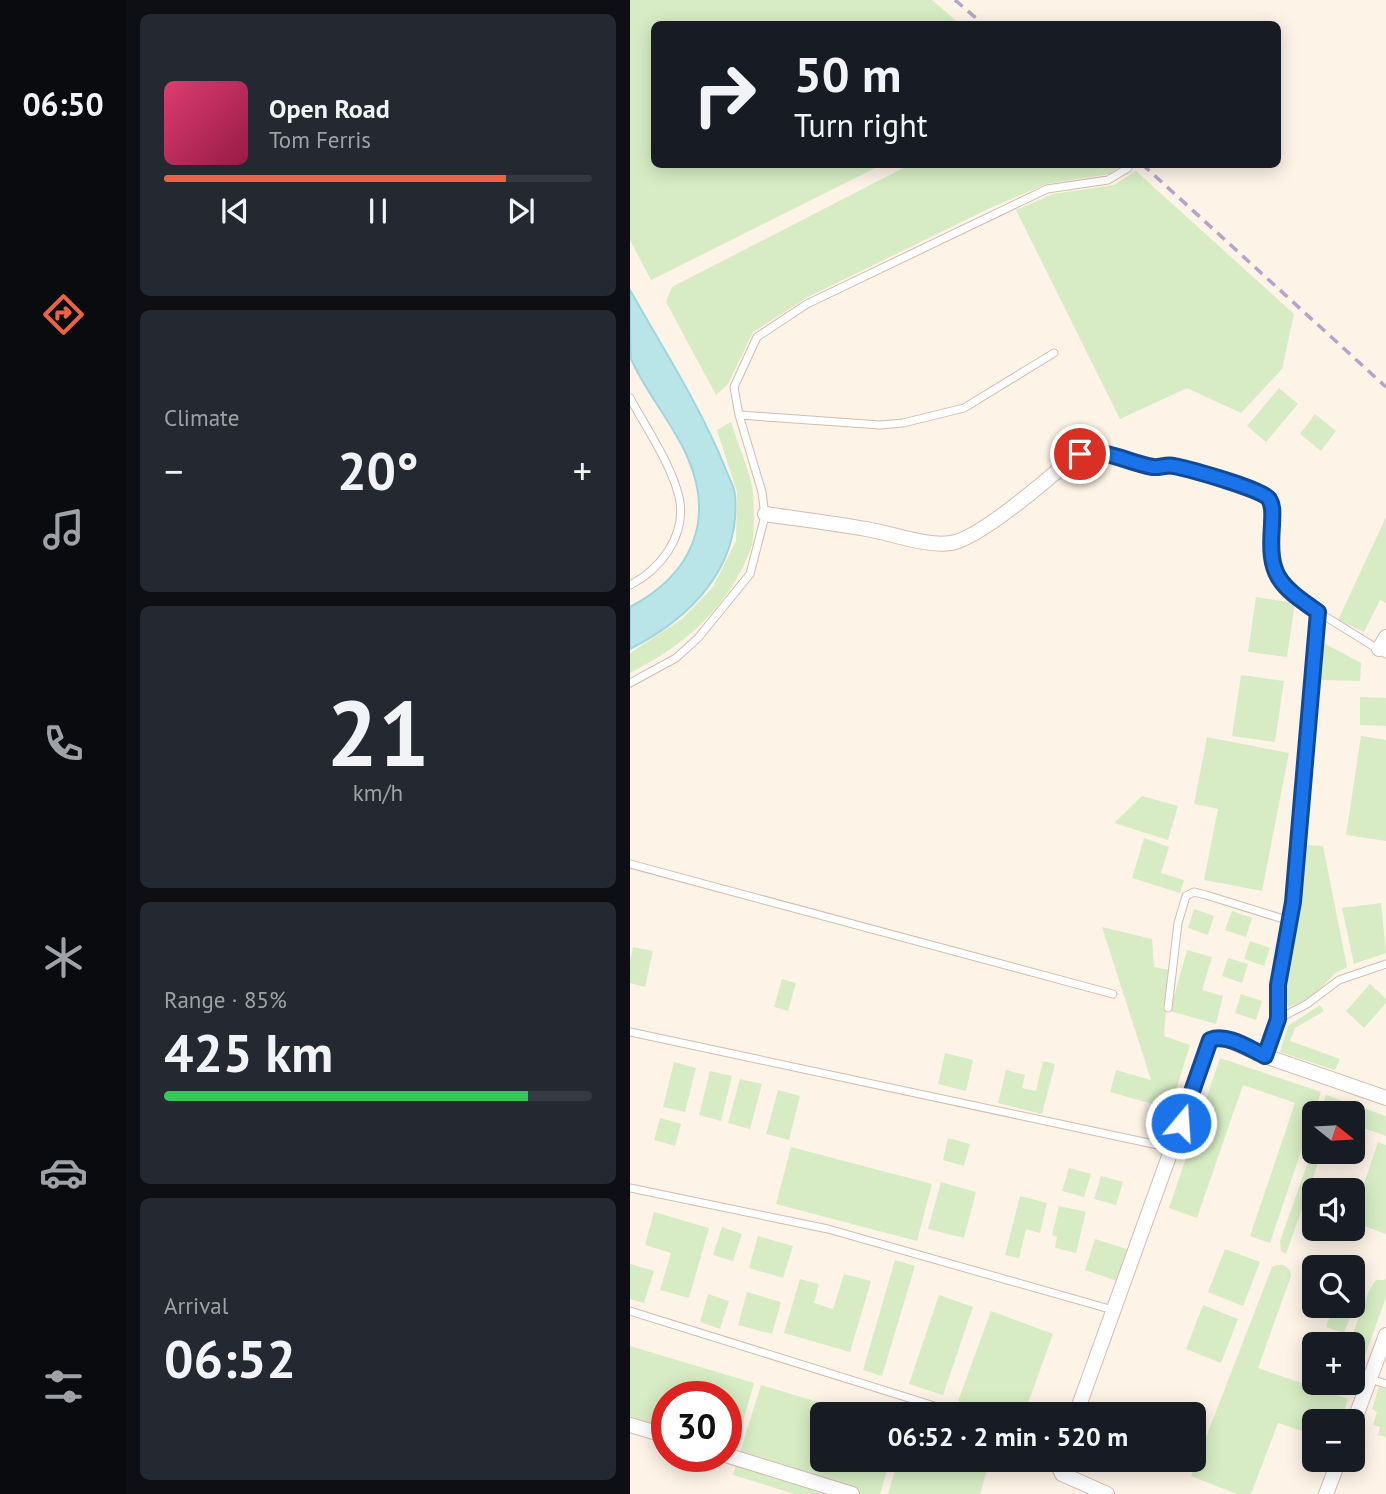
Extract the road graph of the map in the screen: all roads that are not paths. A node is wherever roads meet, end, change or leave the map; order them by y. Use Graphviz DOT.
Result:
graph roads {
  1 [pos="1128,168"];
  2 [pos="1054,353"];
  3 [pos="630,398"];
  4 [pos="739,415"];
  5 [pos="765,514"];
  6 [pos="630,585"];
  7 [pos="1318,612"];
  8 [pos="1384,647"];
  9 [pos="630,682"];
  10 [pos="630,864"];
  11 [pos="1290,921"];
  12 [pos="1386,964"];
  13 [pos="1113,995"];
  14 [pos="1168,1008"];
  15 [pos="1278,1019"];
  16 [pos="630,1032"];
  17 [pos="1265,1056"];
  18 [pos="1386,1098"];
  19 [pos="1172,1148"];
  20 [pos="630,1188"];
  21 [pos="1114,1310"];
  22 [pos="630,1311"];
  23 [pos="1386,1335"];
  24 [pos="1370,1379"];
  25 [pos="1386,1384"];
  26 [pos="922,1402"];
  27 [pos="1080,1402"];
  28 [pos="1359,1409"];
  29 [pos="630,1424"];
  30 [pos="651,1431"];
  31 [pos="742,1460"];
  32 [pos="1061,1472"];
  33 [pos="1334,1472"];
  34 [pos="852,1494"];
  35 [pos="1107,1494"];
  36 [pos="1326,1494"];
  1 -- 4 [label="lane"];
  2 -- 4 [label="lane"];
  3 -- 6 [label="lane"];
  4 -- 5 [label="lane"];
  5 -- 7 [label="street"];
  5 -- 9 [label="lane"];
  7 -- 8 [label="lane"];
  7 -- 11 [label="lane"];
  10 -- 13 [label="lane"];
  11 -- 14 [label="lane"];
  11 -- 15 [label="lane"];
  12 -- 15 [label="lane"];
  15 -- 17 [label="lane"];
  16 -- 19 [label="lane"];
  17 -- 18 [label="street"];
  17 -- 19 [label="street"];
  19 -- 21 [label="street"];
  20 -- 21 [label="lane"];
  21 -- 27 [label="street"];
  22 -- 26 [label="lane"];
  23 -- 24 [label="street"];
  24 -- 25 [label="lane"];
  24 -- 28 [label="street"];
  29 -- 30 [label="street"];
  31 -- 34 [label="street"];
  32 -- 35 [label="street"];
  33 -- 36 [label="street"];
}
